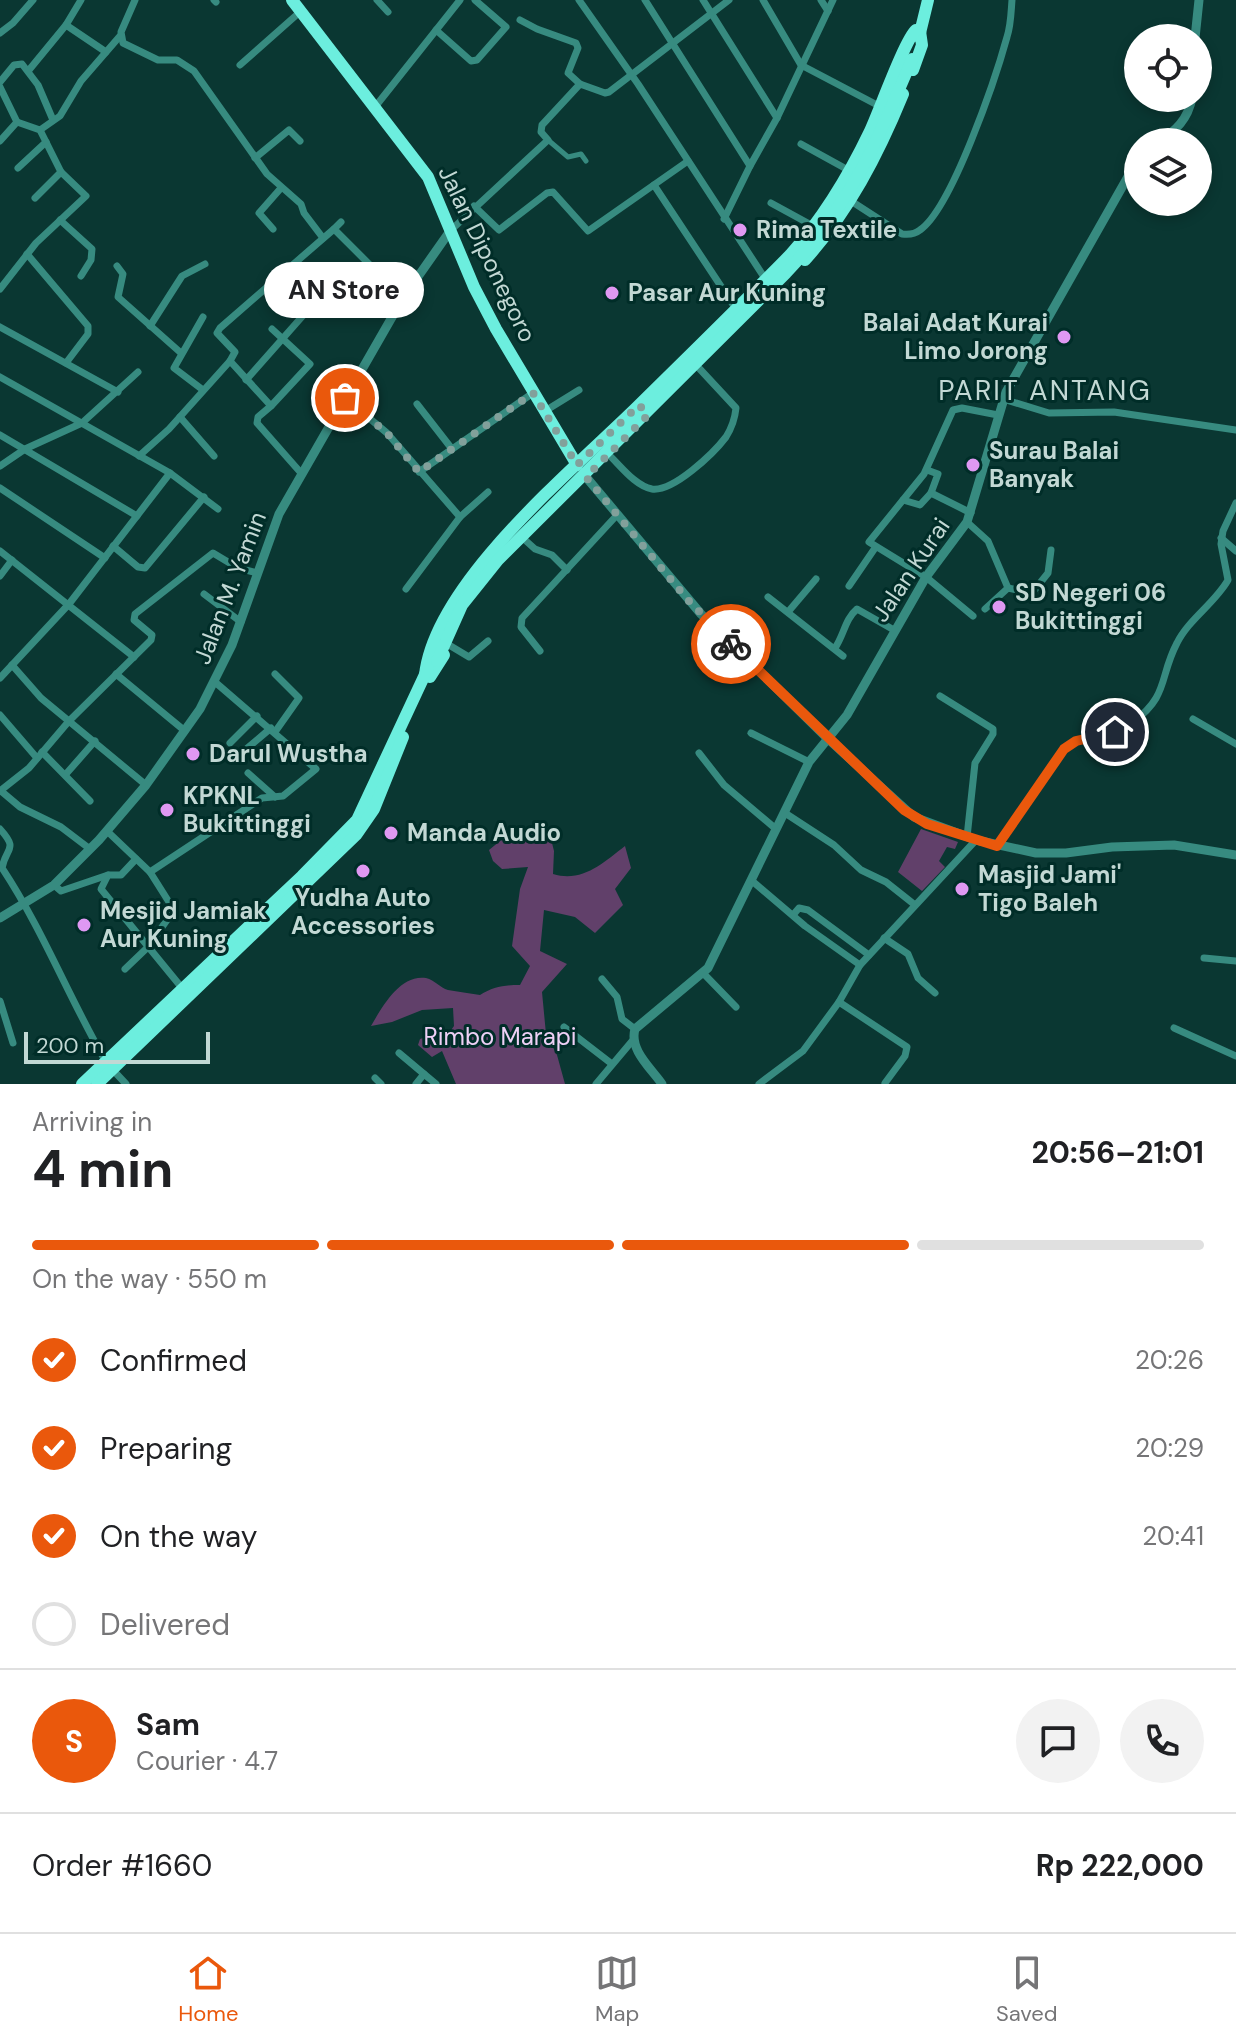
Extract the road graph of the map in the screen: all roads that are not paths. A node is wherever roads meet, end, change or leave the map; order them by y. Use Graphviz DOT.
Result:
graph roads {
  1 [pos="33,0"];
  2 [pos="81,0"];
  3 [pos="135,0"];
  4 [pos="292,0"];
  5 [pos="377,0"];
  6 [pos="460,0"];
  7 [pos="475,0"];
  8 [pos="579,0"];
  9 [pos="645,0"];
  10 [pos="703,0"];
  11 [pos="729,0"];
  12 [pos="763,0"];
  13 [pos="821,0"];
  14 [pos="833,0"];
  15 [pos="925,0"];
  16 [pos="1012,0"];
  17 [pos="1199,0"];
  18 [pos="301,11"];
  19 [pos="828,11"];
  20 [pos="388,12"];
  21 [pos="711,14"];
  22 [pos="520,20"];
  23 [pos="1197,24"];
  24 [pos="66,25"];
  25 [pos="436,30"];
  26 [pos="918,30"];
  27 [pos="0,33"];
  28 [pos="120,36"];
  29 [pos="672,45"];
  30 [pos="106,52"];
  31 [pos="240,65"];
  32 [pos="801,65"];
  33 [pos="29,70"];
  34 [pos="632,75"];
  35 [pos="0,84"];
  36 [pos="580,84"];
  37 [pos="375,107"];
  38 [pos="881,107"];
  39 [pos="1188,112"];
  40 [pos="777,118"];
  41 [pos="53,120"];
  42 [pos="17,122"];
  43 [pos="1176,128"];
  44 [pos="40,130"];
  45 [pos="548,140"];
  46 [pos="0,141"];
  47 [pos="300,141"];
  48 [pos="46,142"];
  49 [pos="801,144"];
  50 [pos="255,158"];
  51 [pos="586,161"];
  52 [pos="688,161"];
  53 [pos="750,166"];
  54 [pos="18,168"];
  55 [pos="850,171"];
  56 [pos="61,172"];
  57 [pos="1124,184"];
  58 [pos="654,185"];
  59 [pos="281,188"];
  60 [pos="35,198"];
  61 [pos="851,201"];
  62 [pos="771,203"];
  63 [pos="474,206"];
  64 [pos="724,219"];
  65 [pos="60,220"];
  66 [pos="815,227"];
  67 [pos="273,229"];
  68 [pos="450,231"];
  69 [pos="323,238"];
  70 [pos="27,254"];
  71 [pos="205,264"];
  72 [pos="293,265"];
  73 [pos="117,266"];
  74 [pos="81,276"];
  75 [pos="766,280"];
  76 [pos="0,289"];
  77 [pos="403,298"];
  78 [pos="736,309"];
  79 [pos="203,317"];
  80 [pos="150,326"];
  81 [pos="0,327"];
  82 [pos="272,329"];
  83 [pos="284,339"];
  84 [pos="181,353"];
  85 [pos="230,361"];
  86 [pos="66,363"];
  87 [pos="697,366"];
  88 [pos="138,372"];
  89 [pos="0,377"];
  90 [pos="246,380"];
  91 [pos="203,390"];
  92 [pos="579,390"];
  93 [pos="118,392"];
  94 [pos="533,393"];
  95 [pos="345,398"];
  96 [pos="1003,399"];
  97 [pos="417,404"];
  98 [pos="271,406"];
  99 [pos="643,410"];
  100 [pos="545,411"];
  101 [pos="998,415"];
  102 [pos="180,417"];
  103 [pos="82,423"];
  104 [pos="1236,430"];
  105 [pos="0,435"];
  106 [pos="25,449"];
  107 [pos="452,449"];
  108 [pos="608,454"];
  109 [pos="139,456"];
  110 [pos="214,456"];
  111 [pos="577,465"];
  112 [pos="0,466"];
  113 [pos="927,470"];
  114 [pos="419,472"];
  115 [pos="170,473"];
  116 [pos="301,473"];
  117 [pos="586,477"];
  118 [pos="0,488"];
  119 [pos="488,492"];
  120 [pos="931,493"];
  121 [pos="204,497"];
  122 [pos="903,500"];
  123 [pos="1236,503"];
  124 [pos="218,509"];
  125 [pos="617,515"];
  126 [pos="137,516"];
  127 [pos="460,517"];
  128 [pos="969,517"];
  129 [pos="1221,538"];
  130 [pos="525,540"];
  131 [pos="113,546"];
  132 [pos="875,548"];
  133 [pos="1051,550"];
  134 [pos="0,551"];
  135 [pos="1236,551"];
  136 [pos="105,558"];
  137 [pos="12,560"];
  138 [pos="567,570"];
  139 [pos="257,573"];
  140 [pos="0,576"];
  141 [pos="926,577"];
  142 [pos="816,579"];
  143 [pos="849,586"];
  144 [pos="1008,588"];
  145 [pos="406,589"];
  146 [pos="204,594"];
  147 [pos="768,597"];
  148 [pos="69,604"];
  149 [pos="985,609"];
  150 [pos="788,612"];
  151 [pos="973,616"];
  152 [pos="241,622"];
  153 [pos="894,630"];
  154 [pos="488,641"];
  155 [pos="449,645"];
  156 [pos="835,648"];
  157 [pos="540,651"];
  158 [pos="843,656"];
  159 [pos="134,657"];
  160 [pos="12,665"];
  161 [pos="116,674"];
  162 [pos="275,674"];
  163 [pos="428,676"];
  164 [pos="0,678"];
  165 [pos="215,682"];
  166 [pos="940,696"];
  167 [pos="0,715"];
  168 [pos="257,716"];
  169 [pos="1193,719"];
  170 [pos="69,721"];
  171 [pos="273,730"];
  172 [pos="185,731"];
  173 [pos="751,733"];
  174 [pos="827,738"];
  175 [pos="95,741"];
  176 [pos="230,743"];
  177 [pos="1236,744"];
  178 [pos="244,751"];
  179 [pos="699,753"];
  180 [pos="40,755"];
  181 [pos="809,762"];
  182 [pos="248,773"];
  183 [pos="66,774"];
  184 [pos="146,785"];
  185 [pos="1,791"];
  186 [pos="275,797"];
  187 [pos="90,801"];
  188 [pos="785,813"];
  189 [pos="0,829"];
  190 [pos="776,829"];
  191 [pos="107,831"];
  192 [pos="971,839"];
  193 [pos="997,846"];
  194 [pos="90,849"];
  195 [pos="1236,855"];
  196 [pos="136,859"];
  197 [pos="150,872"];
  198 [pos="108,875"];
  199 [pos="751,880"];
  200 [pos="54,885"];
  201 [pos="26,904"];
  202 [pos="915,905"];
  203 [pos="793,915"];
  204 [pos="267,916"];
  205 [pos="0,918"];
  206 [pos="884,938"];
  207 [pos="148,947"];
  208 [pos="869,955"];
  209 [pos="1204,958"];
  210 [pos="1236,961"];
  211 [pos="860,965"];
  212 [pos="125,969"];
  213 [pos="704,974"];
  214 [pos="602,979"];
  215 [pos="182,988"];
  216 [pos="935,993"];
  217 [pos="0,1001"];
  218 [pos="839,1002"];
  219 [pos="169,1007"];
  220 [pos="736,1007"];
  221 [pos="564,1027"];
  222 [pos="1174,1028"];
  223 [pos="634,1034"];
  224 [pos="13,1043"];
  225 [pos="399,1053"];
  226 [pos="1236,1056"];
  227 [pos="612,1064"];
  228 [pos="109,1065"];
  229 [pos="424,1074"];
  230 [pos="885,1083"];
  231 [pos="82,1084"];
  232 [pos="97,1084"];
  233 [pos="126,1084"];
  234 [pos="416,1084"];
  235 [pos="436,1084"];
  236 [pos="596,1084"];
  237 [pos="662,1084"];
  238 [pos="759,1084"];
  1 -- 27 [label="street"];
  2 -- 24 [label="street"];
  3 -- 28 [label="street"];
  4 -- 18 [label="highway, Jalan Diponegoro"];
  5 -- 20 [label="street"];
  6 -- 25 [label="street"];
  7 -- 25 [label="street"];
  8 -- 34 [label="street"];
  9 -- 29 [label="street"];
  10 -- 21 [label="street"];
  11 -- 21 [label="street"];
  12 -- 32 [label="street"];
  13 -- 19 [label="street"];
  14 -- 19 [label="street"];
  15 -- 26 [label="highway"];
  16 -- 61 [label="street"];
  17 -- 23 [label="street"];
  18 -- 31 [label="street"];
  18 -- 37 [label="highway, Jalan Diponegoro"];
  19 -- 32 [label="street"];
  21 -- 29 [label="street"];
  21 -- 40 [label="street"];
  22 -- 36 [label="street"];
  24 -- 30 [label="street"];
  24 -- 33 [label="street"];
  25 -- 37 [label="street"];
  26 -- 38 [label="highway"];
  26 -- 61 [label="highway"];
  26 -- 163 [label="highway, bridge"];
  28 -- 30 [label="street"];
  28 -- 50 [label="street"];
  29 -- 34 [label="street"];
  29 -- 53 [label="street"];
  30 -- 41 [label="street"];
  32 -- 38 [label="street"];
  32 -- 40 [label="street"];
  33 -- 35 [label="street"];
  33 -- 41 [label="street"];
  34 -- 36 [label="street"];
  34 -- 52 [label="street"];
  35 -- 42 [label="street"];
  36 -- 45 [label="street"];
  37 -- 68 [label="highway, Jalan Diponegoro"];
  38 -- 55 [label="highway"];
  39 -- 43 [label="street"];
  40 -- 53 [label="street"];
  41 -- 44 [label="street"];
  42 -- 44 [label="street"];
  42 -- 46 [label="street"];
  44 -- 48 [label="street"];
  45 -- 51 [label="street"];
  45 -- 63 [label="street"];
  47 -- 50 [label="street"];
  48 -- 54 [label="street"];
  48 -- 56 [label="street"];
  49 -- 55 [label="street"];
  50 -- 59 [label="street"];
  52 -- 58 [label="street"];
  52 -- 64 [label="street"];
  53 -- 64 [label="street"];
  55 -- 66 [label="highway"];
  56 -- 60 [label="street"];
  56 -- 65 [label="street"];
  57 -- 96 [label="street, Jalan Kurai"];
  58 -- 63 [label="street"];
  58 -- 78 [label="street"];
  59 -- 67 [label="street"];
  59 -- 69 [label="street"];
  61 -- 87 [label="highway"];
  62 -- 66 [label="street"];
  63 -- 68 [label="street"];
  64 -- 75 [label="street"];
  65 -- 70 [label="street"];
  65 -- 74 [label="street"];
  66 -- 75 [label="highway"];
  68 -- 77 [label="street, Jalan M. Yamin"];
  68 -- 94 [label="highway, Jalan Diponegoro"];
  69 -- 72 [label="street"];
  69 -- 77 [label="street"];
  70 -- 76 [label="street"];
  70 -- 86 [label="street"];
  71 -- 80 [label="street"];
  72 -- 83 [label="street"];
  72 -- 85 [label="street"];
  73 -- 80 [label="street"];
  75 -- 78 [label="highway"];
  77 -- 95 [label="street, Jalan M. Yamin"];
  78 -- 99 [label="highway"];
  79 -- 84 [label="street"];
  80 -- 84 [label="street"];
  81 -- 86 [label="street"];
  82 -- 83 [label="street"];
  83 -- 90 [label="street"];
  83 -- 98 [label="street"];
  84 -- 91 [label="street"];
  85 -- 90 [label="street"];
  85 -- 91 [label="street"];
  86 -- 93 [label="street"];
  87 -- 99 [label="highway"];
  87 -- 108 [label="street"];
  88 -- 93 [label="street"];
  89 -- 103 [label="street"];
  90 -- 98 [label="street"];
  91 -- 102 [label="street"];
  92 -- 100 [label="street"];
  93 -- 103 [label="street"];
  94 -- 100 [label="highway, Jalan Diponegoro"];
  94 -- 107 [label="street"];
  95 -- 114 [label="street"];
  95 -- 116 [label="street, Jalan M. Yamin"];
  96 -- 101 [label="street, Jalan Kurai"];
  96 -- 104 [label="street"];
  97 -- 107 [label="street"];
  98 -- 116 [label="street"];
  99 -- 108 [label="highway"];
  99 -- 111 [label="highway"];
  100 -- 111 [label="highway, Jalan Diponegoro"];
  101 -- 113 [label="street"];
  101 -- 128 [label="street, Jalan Kurai"];
  102 -- 109 [label="street"];
  102 -- 110 [label="street"];
  103 -- 106 [label="street"];
  103 -- 109 [label="street"];
  105 -- 106 [label="street"];
  106 -- 112 [label="street"];
  106 -- 126 [label="street"];
  107 -- 114 [label="street"];
  108 -- 117 [label="highway"];
  109 -- 115 [label="street"];
  111 -- 163 [label="highway"];
  113 -- 120 [label="street"];
  113 -- 122 [label="street"];
  114 -- 127 [label="street"];
  115 -- 121 [label="street"];
  115 -- 126 [label="street"];
  116 -- 139 [label="street, Jalan M. Yamin"];
  117 -- 125 [label="street"];
  117 -- 130 [label="highway"];
  118 -- 136 [label="street"];
  119 -- 127 [label="street"];
  120 -- 122 [label="street"];
  120 -- 128 [label="street"];
  121 -- 124 [label="street"];
  121 -- 131 [label="street"];
  122 -- 132 [label="street"];
  123 -- 129 [label="street"];
  125 -- 138 [label="street"];
  125 -- 174 [label="street"];
  126 -- 131 [label="street"];
  127 -- 145 [label="street"];
  128 -- 141 [label="street, Jalan Kurai"];
  128 -- 144 [label="street"];
  129 -- 135 [label="street"];
  129 -- 193 [label="street"];
  130 -- 138 [label="street"];
  130 -- 155 [label="highway"];
  131 -- 136 [label="street"];
  132 -- 141 [label="street"];
  132 -- 143 [label="street"];
  133 -- 144 [label="street"];
  134 -- 137 [label="street"];
  136 -- 148 [label="street"];
  137 -- 140 [label="street"];
  137 -- 148 [label="street"];
  138 -- 157 [label="street"];
  139 -- 152 [label="street, Jalan M. Yamin"];
  139 -- 159 [label="street"];
  141 -- 151 [label="street"];
  141 -- 153 [label="street, Jalan Kurai"];
  142 -- 150 [label="street"];
  144 -- 149 [label="street"];
  146 -- 152 [label="street"];
  147 -- 150 [label="street"];
  148 -- 159 [label="street"];
  148 -- 160 [label="street"];
  150 -- 156 [label="street"];
  152 -- 165 [label="street, Jalan M. Yamin"];
  153 -- 156 [label="street"];
  153 -- 174 [label="street, Jalan Kurai"];
  154 -- 155 [label="street"];
  155 -- 163 [label="highway"];
  156 -- 158 [label="street"];
  159 -- 161 [label="street"];
  160 -- 164 [label="street"];
  160 -- 170 [label="street"];
  161 -- 170 [label="street"];
  161 -- 172 [label="street"];
  162 -- 171 [label="street"];
  163 -- 204 [label="highway"];
  165 -- 168 [label="street"];
  165 -- 172 [label="street, Jalan M. Yamin"];
  166 -- 192 [label="street"];
  167 -- 180 [label="street"];
  168 -- 171 [label="street"];
  168 -- 176 [label="street"];
  169 -- 177 [label="street"];
  170 -- 175 [label="street"];
  170 -- 180 [label="street"];
  171 -- 178 [label="street"];
  171 -- 186 [label="street"];
  172 -- 184 [label="street, Jalan M. Yamin"];
  173 -- 181 [label="street"];
  174 -- 181 [label="street, Jalan Kurai"];
  174 -- 192 [label="street"];
  175 -- 183 [label="street"];
  175 -- 184 [label="street"];
  179 -- 190 [label="street"];
  180 -- 183 [label="street"];
  180 -- 185 [label="street"];
  181 -- 188 [label="street, Jalan Kurai"];
  182 -- 186 [label="street"];
  183 -- 187 [label="street"];
  184 -- 191 [label="street, Jalan M. Yamin"];
  185 -- 194 [label="street"];
  186 -- 197 [label="street"];
  188 -- 190 [label="street, Jalan Kurai"];
  188 -- 202 [label="street"];
  189 -- 201 [label="street"];
  190 -- 199 [label="street, Jalan Kurai"];
  191 -- 194 [label="street, Jalan M. Yamin"];
  191 -- 196 [label="street"];
  192 -- 193 [label="street"];
  192 -- 202 [label="street"];
  193 -- 195 [label="street"];
  194 -- 200 [label="street, Jalan M. Yamin"];
  196 -- 197 [label="street"];
  196 -- 198 [label="street"];
  197 -- 207 [label="street"];
  198 -- 200 [label="street"];
  198 -- 207 [label="street"];
  199 -- 203 [label="street"];
  199 -- 213 [label="street, Jalan Kurai"];
  200 -- 201 [label="street, Jalan M. Yamin"];
  201 -- 205 [label="street, Jalan M. Yamin"];
  201 -- 228 [label="street"];
  202 -- 206 [label="street"];
  203 -- 208 [label="street"];
  203 -- 211 [label="street"];
  204 -- 215 [label="highway"];
  204 -- 219 [label="highway"];
  206 -- 208 [label="street"];
  206 -- 216 [label="street"];
  207 -- 212 [label="street"];
  207 -- 215 [label="street"];
  208 -- 211 [label="street"];
  209 -- 210 [label="street"];
  211 -- 218 [label="street"];
  213 -- 220 [label="street"];
  213 -- 223 [label="street"];
  214 -- 223 [label="street"];
  215 -- 219 [label="highway"];
  217 -- 224 [label="street"];
  218 -- 230 [label="street"];
  218 -- 238 [label="street"];
  219 -- 228 [label="highway"];
  221 -- 227 [label="street"];
  222 -- 226 [label="street"];
  223 -- 227 [label="street"];
  223 -- 237 [label="street"];
  225 -- 229 [label="street"];
  227 -- 236 [label="street"];
  228 -- 231 [label="highway"];
  228 -- 232 [label="highway"];
  228 -- 233 [label="street"];
  229 -- 234 [label="street"];
  229 -- 235 [label="street"];
}
